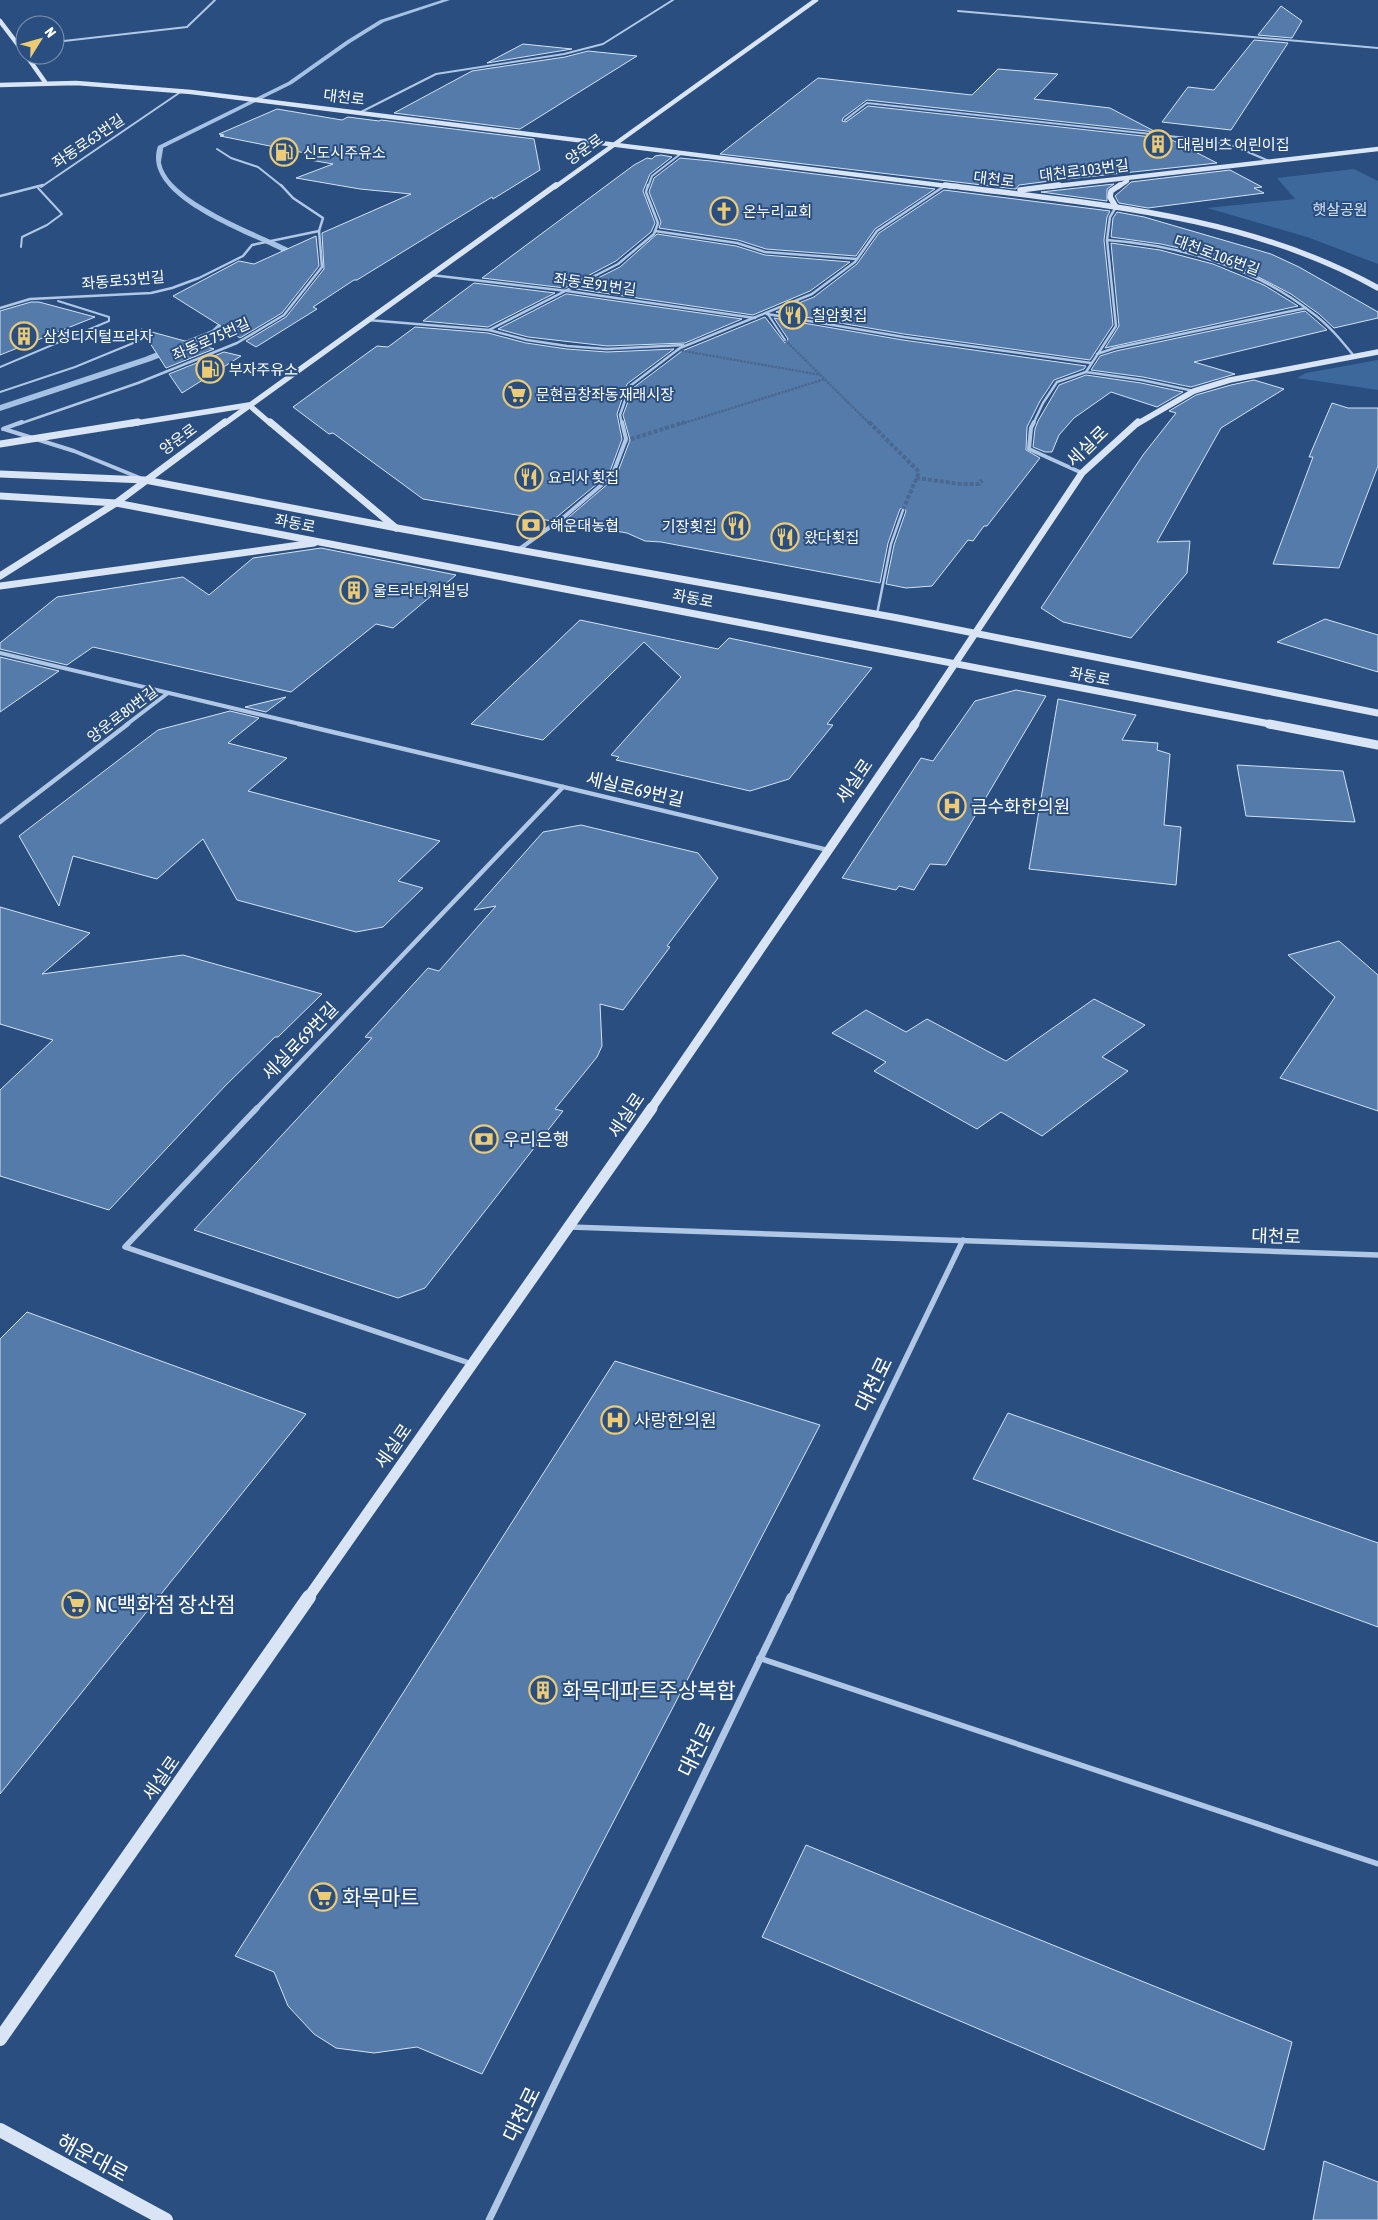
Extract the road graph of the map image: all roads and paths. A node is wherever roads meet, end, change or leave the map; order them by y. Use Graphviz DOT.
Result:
graph roads {
  1 [pos="215,0"];
  2 [pos="673,0"];
  3 [pos="816,0"];
  4 [pos="958,11"];
  5 [pos="0,22"];
  6 [pos="2,26"];
  7 [pos="65,41"];
  8 [pos="15,42"];
  9 [pos="1378,48"];
  10 [pos="32,65"];
  11 [pos="45,82"];
  12 [pos="0,85"];
  13 [pos="182,91"];
  14 [pos="361,112"];
  15 [pos="844,120"];
  16 [pos="615,144"];
  17 [pos="217,148"];
  18 [pos="1378,149"];
  19 [pos="684,152"];
  20 [pos="1269,162"];
  21 [pos="1136,177"];
  22 [pos="947,185"];
  23 [pos="38,188"];
  24 [pos="1002,192"];
  25 [pos="0,196"];
  26 [pos="1116,207"];
  27 [pos="655,231"];
  28 [pos="319,232"];
  29 [pos="1107,240"];
  30 [pos="21,247"];
  31 [pos="857,259"];
  32 [pos="431,274"];
  33 [pos="1378,288"];
  34 [pos="567,291"];
  35 [pos="58,301"];
  36 [pos="0,308"];
  37 [pos="1307,308"];
  38 [pos="767,314"];
  39 [pos="756,318"];
  40 [pos="368,320"];
  41 [pos="489,330"];
  42 [pos="148,337"];
  43 [pos="785,340"];
  44 [pos="689,345"];
  45 [pos="1378,352"];
  46 [pos="1097,354"];
  47 [pos="1354,356"];
  48 [pos="1092,363"];
  49 [pos="0,367"];
  50 [pos="1086,372"];
  51 [pos="1194,391"];
  52 [pos="0,392"];
  53 [pos="249,405"];
  54 [pos="2,428"];
  55 [pos="38,438"];
  56 [pos="0,444"];
  57 [pos="1082,473"];
  58 [pos="0,474"];
  59 [pos="145,480"];
  60 [pos="0,496"];
  61 [pos="116,502"];
  62 [pos="903,510"];
  63 [pos="397,528"];
  64 [pos="322,542"];
  65 [pos="518,550"];
  66 [pos="0,576"];
  67 [pos="0,586"];
  68 [pos="877,614"];
  69 [pos="976,633"];
  70 [pos="0,654"];
  71 [pos="956,664"];
  72 [pos="168,693"];
  73 [pos="1378,712"];
  74 [pos="1378,745"];
  75 [pos="563,787"];
  76 [pos="0,822"];
  77 [pos="828,850"];
  78 [pos="570,1227"];
  79 [pos="963,1240"];
  80 [pos="1378,1255"];
  81 [pos="472,1364"];
  82 [pos="759,1658"];
  83 [pos="1378,1864"];
  84 [pos="0,2038"];
  85 [pos="0,2130"];
  86 [pos="166,2220"];
  87 [pos="489,2220"];
  1 -- 7 [label="lane"];
  2 -- 14 [label="street"];
  3 -- 16 [label="main road, 양운로"];
  4 -- 9 [label="lane"];
  5 -- 6 [label="main road"];
  6 -- 8 [label="main road"];
  10 -- 11 [label="main road"];
  11 -- 12 [label="main road, 대천로"];
  11 -- 13 [label="main road, 대천로"];
  13 -- 14 [label="main road, 대천로"];
  13 -- 23 [label="street, 좌동로63번길"];
  14 -- 16 [label="main road, 대천로"];
  15 -- 20 [label="lane"];
  16 -- 19 [label="main road, 대천로"];
  16 -- 32 [label="main road, 양운로"];
  17 -- 28 [label="street, 좌동로75번길"];
  18 -- 20 [label="main road, 대천로103번길"];
  19 -- 22 [label="main road, 대천로"];
  19 -- 27 [label="street"];
  20 -- 21 [label="main road, 대천로103번길"];
  21 -- 24 [label="main road, 대천로103번길"];
  21 -- 26 [label="main road"];
  22 -- 24 [label="main road, 대천로"];
  22 -- 31 [label="street, 좌동로91번길"];
  23 -- 25 [label="street, 좌동로63번길"];
  23 -- 30 [label="lane"];
  24 -- 26 [label="main road, 대천로"];
  26 -- 29 [label="street"];
  26 -- 33 [label="main road, 대천로"];
  27 -- 31 [label="street"];
  27 -- 34 [label="street"];
  28 -- 36 [label="street, 좌동로53번길"];
  28 -- 54 [label="street, 좌동로75번길"];
  29 -- 37 [label="street, 대천로106번길"];
  29 -- 46 [label="street"];
  31 -- 38 [label="street, 좌동로91번길"];
  32 -- 34 [label="street, 좌동로91번길"];
  32 -- 40 [label="main road, 양운로"];
  34 -- 39 [label="street, 좌동로91번길"];
  34 -- 41 [label="street"];
  35 -- 49 [label="lane"];
  37 -- 46 [label="street"];
  37 -- 47 [label="street, 대천로106번길"];
  38 -- 39 [label="street, 좌동로91번길"];
  38 -- 43 [label="lane"];
  38 -- 48 [label="street"];
  39 -- 44 [label="street, 좌동로91번길"];
  40 -- 41 [label="street"];
  40 -- 53 [label="main road, 양운로"];
  41 -- 44 [label="street"];
  42 -- 52 [label="lane"];
  44 -- 65 [label="street, 좌동로91번길"];
  45 -- 47 [label="main road, 세실로"];
  46 -- 48 [label="street"];
  47 -- 51 [label="main road, 세실로"];
  48 -- 50 [label="street"];
  50 -- 51 [label="street"];
  50 -- 57 [label="street"];
  51 -- 57 [label="main road, 세실로"];
  53 -- 55 [label="main road"];
  53 -- 59 [label="main road, 양운로"];
  53 -- 63 [label="main road"];
  54 -- 55 [label="street"];
  55 -- 56 [label="main road"];
  55 -- 59 [label="street"];
  57 -- 69 [label="main road, 세실로"];
  58 -- 59 [label="main road, 좌동로"];
  59 -- 61 [label="main road, 양운로"];
  59 -- 63 [label="main road, 좌동로"];
  60 -- 61 [label="main road, 좌동로"];
  61 -- 64 [label="main road, 좌동로"];
  61 -- 66 [label="main road, 양운로"];
  62 -- 68 [label="lane"];
  63 -- 65 [label="main road, 좌동로"];
  64 -- 67 [label="main road"];
  64 -- 71 [label="main road, 좌동로"];
  65 -- 68 [label="main road, 좌동로"];
  68 -- 69 [label="main road, 좌동로"];
  69 -- 71 [label="main road, 세실로"];
  69 -- 73 [label="main road, 좌동로"];
  70 -- 72 [label="street, 양운로80번길"];
  71 -- 74 [label="main road, 좌동로"];
  71 -- 77 [label="main road, 세실로"];
  72 -- 75 [label="street"];
  72 -- 76 [label="street, 양운로80번길"];
  75 -- 77 [label="street, 세실로69번길"];
  75 -- 81 [label="street, 세실로69번길"];
  77 -- 78 [label="main road, 세실로"];
  78 -- 79 [label="street, 대천로"];
  78 -- 81 [label="main road, 세실로"];
  79 -- 80 [label="street, 대천로"];
  79 -- 82 [label="street, 대천로"];
  81 -- 84 [label="main road, 세실로"];
  82 -- 83 [label="lane"];
  82 -- 87 [label="street, 대천로"];
  85 -- 86 [label="main road, 해운대로"];
}
